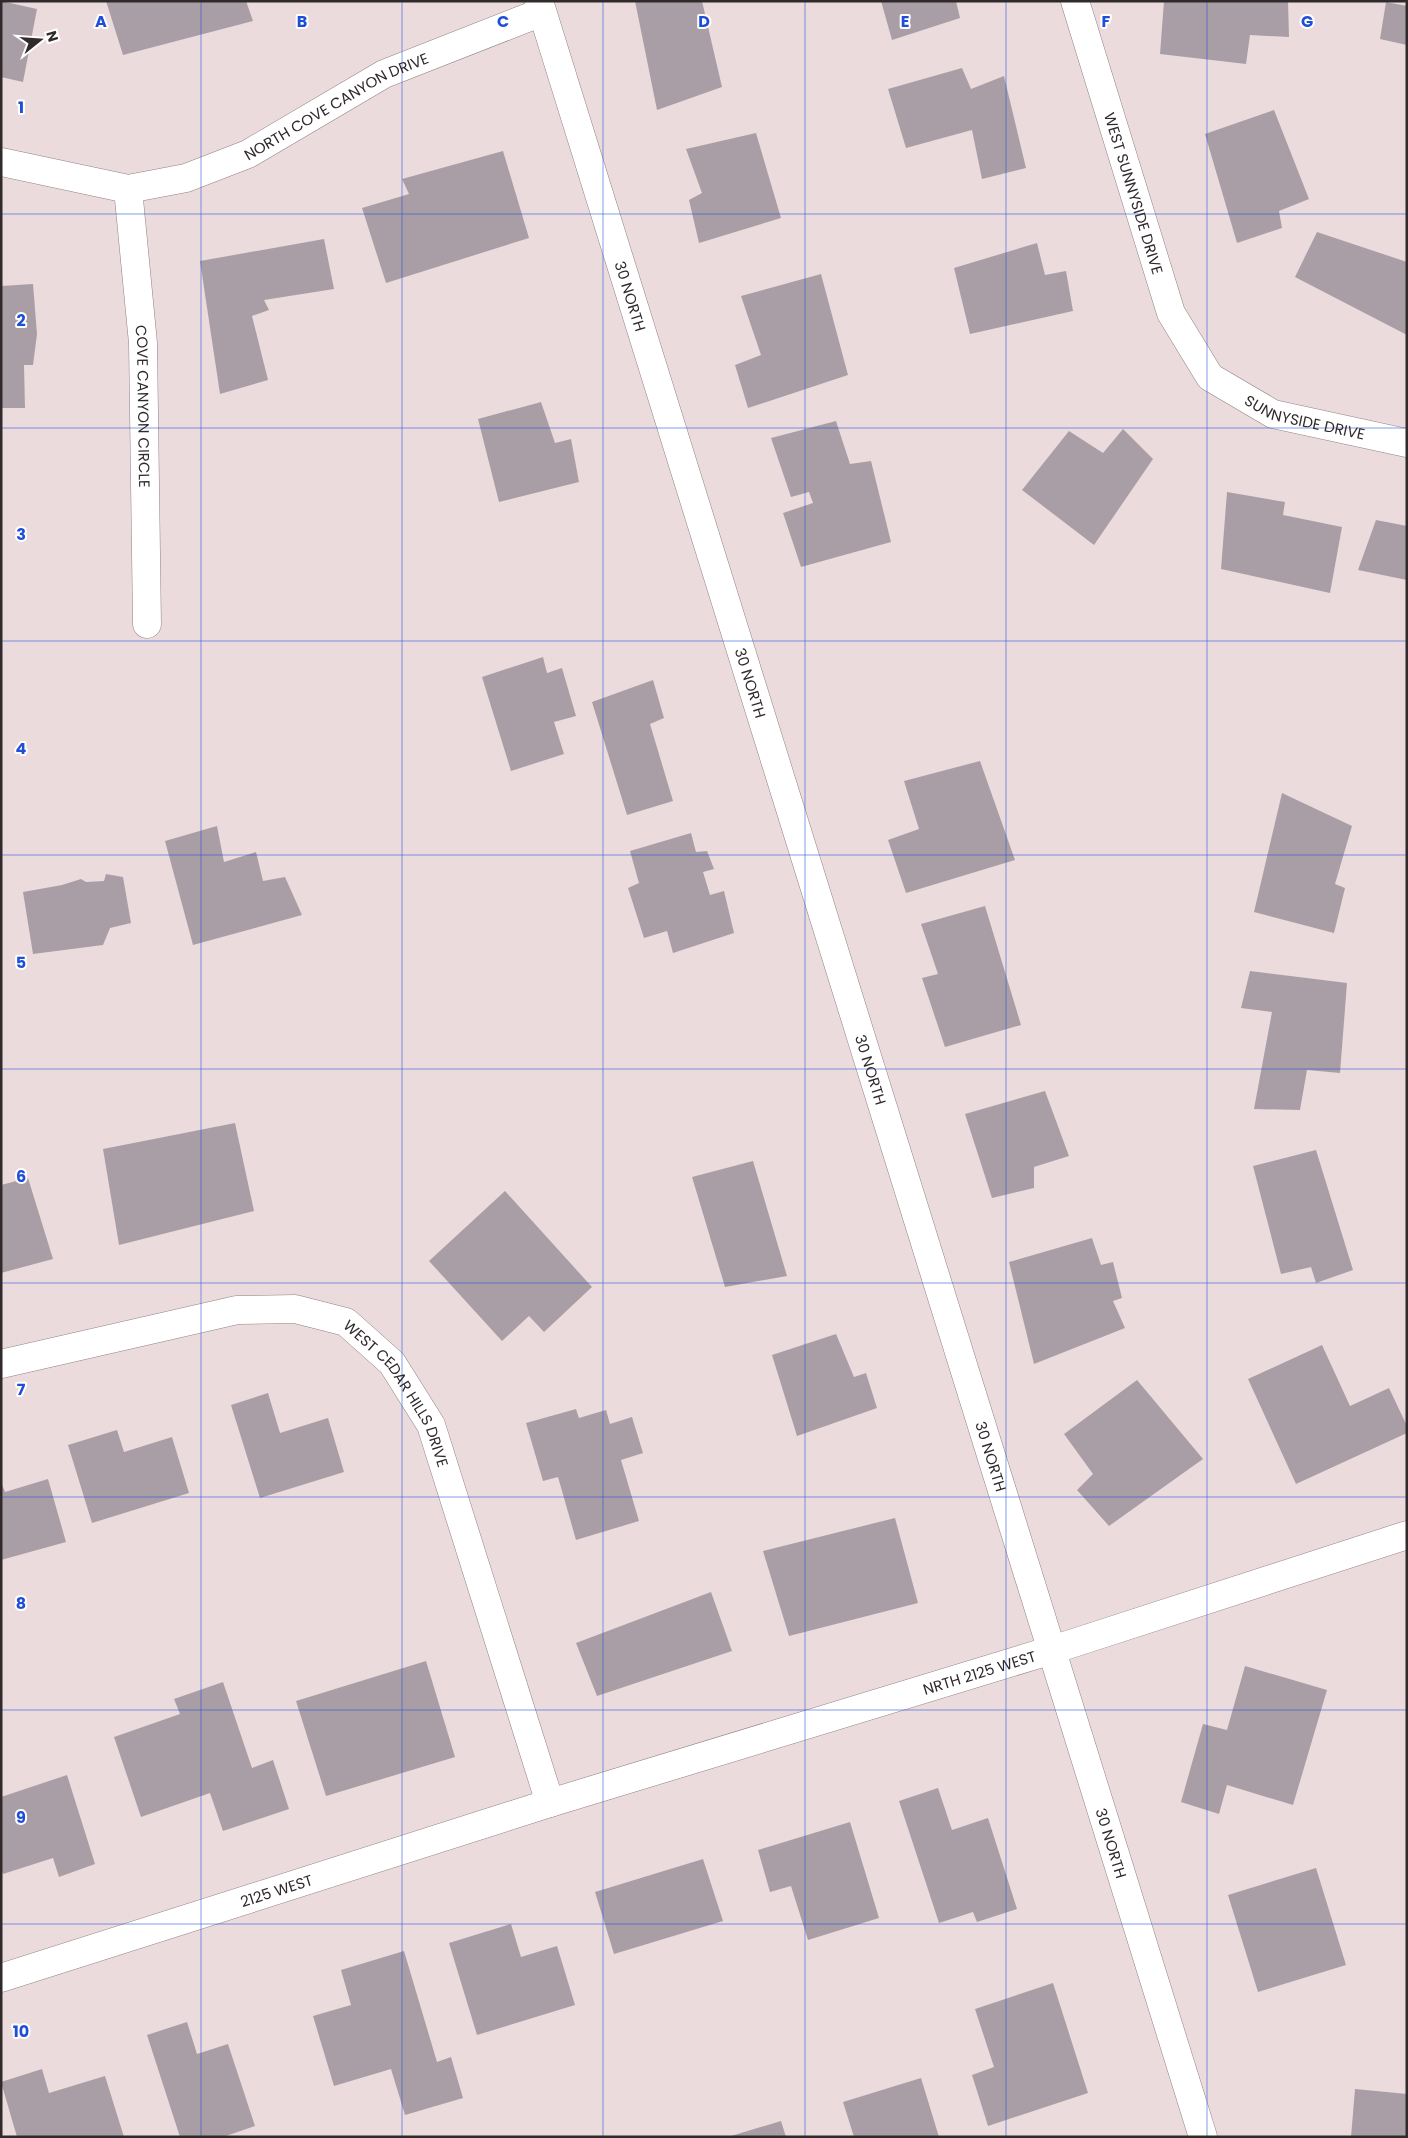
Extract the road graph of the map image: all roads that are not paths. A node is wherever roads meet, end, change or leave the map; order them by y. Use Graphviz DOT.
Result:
graph roads {
  1 [pos="1075,1"];
  2 [pos="541,6"];
  3 [pos="1,162"];
  4 [pos="128,189"];
  5 [pos="1210,377"];
  6 [pos="1407,443"];
  7 [pos="147,624"];
  8 [pos="1,1364"];
  9 [pos="1407,1535"];
  10 [pos="1052,1650"];
  11 [pos="550,1803"];
  12 [pos="1,1978"];
  13 [pos="1203,2137"];
  1 -- 5 [label="street, WEST SUNNYSIDE DRIVE"];
  2 -- 4 [label="street, NORTH COVE CANYON DRIVE"];
  2 -- 10 [label="street, 30 NORTH"];
  3 -- 4 [label="street"];
  4 -- 7 [label="street, COVE CANYON CIRCLE"];
  5 -- 6 [label="street, SUNNYSIDE DRIVE"];
  8 -- 11 [label="street, WEST CEDAR HILLS DRIVE"];
  9 -- 10 [label="street, NRTH 2125 WEST"];
  10 -- 11 [label="street, NRTH 2125 WEST"];
  10 -- 13 [label="street, 30 NORTH"];
  11 -- 12 [label="street, 2125 WEST"];
}
